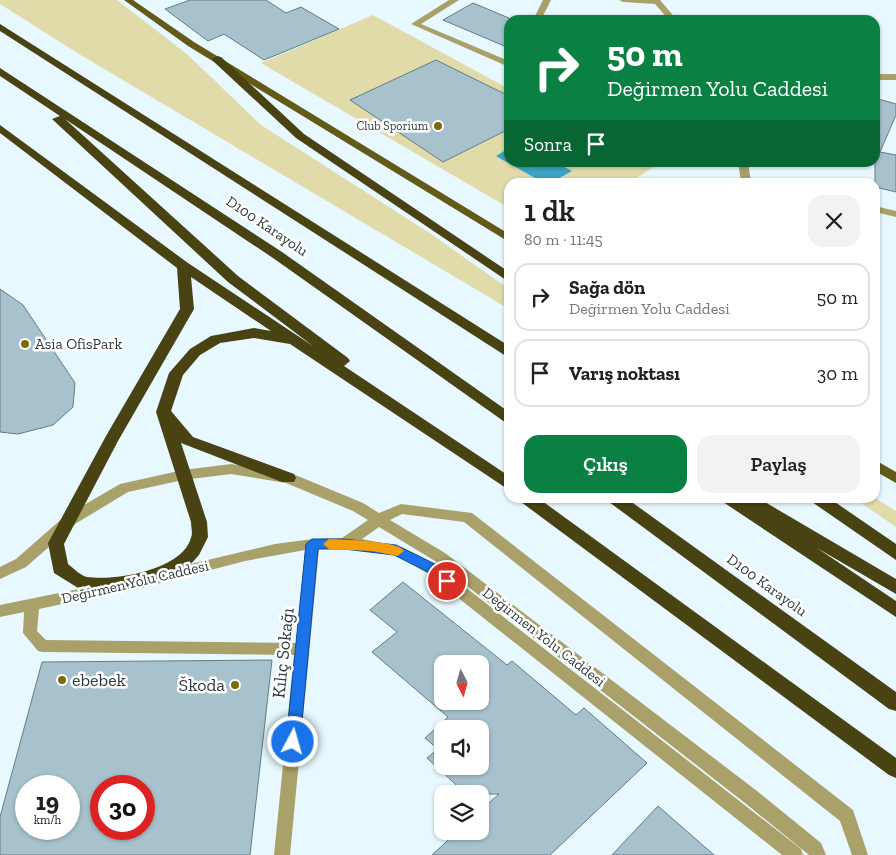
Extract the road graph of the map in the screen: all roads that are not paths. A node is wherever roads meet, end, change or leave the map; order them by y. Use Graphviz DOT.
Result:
graph roads {
  1 [pos="128,0"];
  2 [pos="141,0"];
  3 [pos="455,0"];
  4 [pos="547,0"];
  5 [pos="623,0"];
  6 [pos="657,1"];
  7 [pos="540,15"];
  8 [pos="669,15"];
  9 [pos="160,23"];
  10 [pos="0,27"];
  11 [pos="217,59"];
  12 [pos="504,62"];
  13 [pos="0,71"];
  14 [pos="880,77"];
  15 [pos="896,77"];
  16 [pos="16,81"];
  17 [pos="0,128"];
  18 [pos="880,210"];
  19 [pos="896,214"];
  20 [pos="504,236"];
  21 [pos="183,266"];
  22 [pos="504,275"];
  23 [pos="294,340"];
  24 [pos="504,351"];
  25 [pos="163,412"];
  26 [pos="504,416"];
  27 [pos="465,452"];
  28 [pos="880,468"];
  29 [pos="183,475"];
  30 [pos="288,478"];
  31 [pos="896,478"];
  32 [pos="504,480"];
  33 [pos="533,503"];
  34 [pos="622,503"];
  35 [pos="736,503"];
  36 [pos="753,503"];
  37 [pos="825,503"];
  38 [pos="380,519"];
  39 [pos="70,520"];
  40 [pos="312,544"];
  41 [pos="344,544"];
  42 [pos="896,554"];
  43 [pos="0,573"];
  44 [pos="143,581"];
  45 [pos="896,587"];
  46 [pos="32,604"];
  47 [pos="896,610"];
  48 [pos="0,611"];
  49 [pos="302,649"];
  50 [pos="896,703"];
  51 [pos="896,768"];
  52 [pos="282,855"];
  53 [pos="795,855"];
  54 [pos="818,855"];
  55 [pos="860,855"];
  1 -- 9 [label="main road"];
  2 -- 9 [label="main road"];
  3 -- 12 [label="street"];
  4 -- 7 [label="street"];
  5 -- 6 [label="street"];
  6 -- 8 [label="street"];
  9 -- 11 [label="main road"];
  10 -- 24 [label="highway, D100 Karayolu"];
  11 -- 20 [label="main road"];
  11 -- 22 [label="highway"];
  13 -- 16 [label="highway, D100 Karayolu"];
  14 -- 15 [label="street"];
  16 -- 26 [label="highway, D100 Karayolu"];
  16 -- 27 [label="highway"];
  17 -- 21 [label="highway"];
  18 -- 19 [label="street"];
  21 -- 23 [label="highway"];
  21 -- 39 [label="highway"];
  23 -- 25 [label="highway"];
  23 -- 27 [label="highway"];
  25 -- 29 [label="highway"];
  25 -- 30 [label="highway"];
  27 -- 32 [label="highway"];
  28 -- 31 [label="main road"];
  29 -- 30 [label="street, Değirmen Yolu Caddesi"];
  29 -- 39 [label="street, Değirmen Yolu Caddesi"];
  29 -- 44 [label="highway"];
  30 -- 38 [label="street, Değirmen Yolu Caddesi"];
  33 -- 51 [label="highway"];
  34 -- 50 [label="highway, D100 Karayolu"];
  35 -- 47 [label="highway"];
  36 -- 45 [label="highway"];
  37 -- 42 [label="highway"];
  38 -- 41 [label="street"];
  38 -- 54 [label="street, Değirmen Yolu Caddesi"];
  38 -- 55 [label="street"];
  39 -- 43 [label="street, Değirmen Yolu Caddesi"];
  39 -- 44 [label="highway"];
  40 -- 41 [label="street, Değirmen Yolu Caddesi"];
  40 -- 44 [label="street, Değirmen Yolu Caddesi"];
  40 -- 49 [label="street, Kılıç Sokağı"];
  41 -- 53 [label="street, Değirmen Yolu Caddesi"];
  44 -- 46 [label="street, Değirmen Yolu Caddesi"];
  46 -- 48 [label="street, Değirmen Yolu Caddesi"];
  46 -- 49 [label="street"];
  49 -- 52 [label="street, Kılıç Sokağı"];
}
